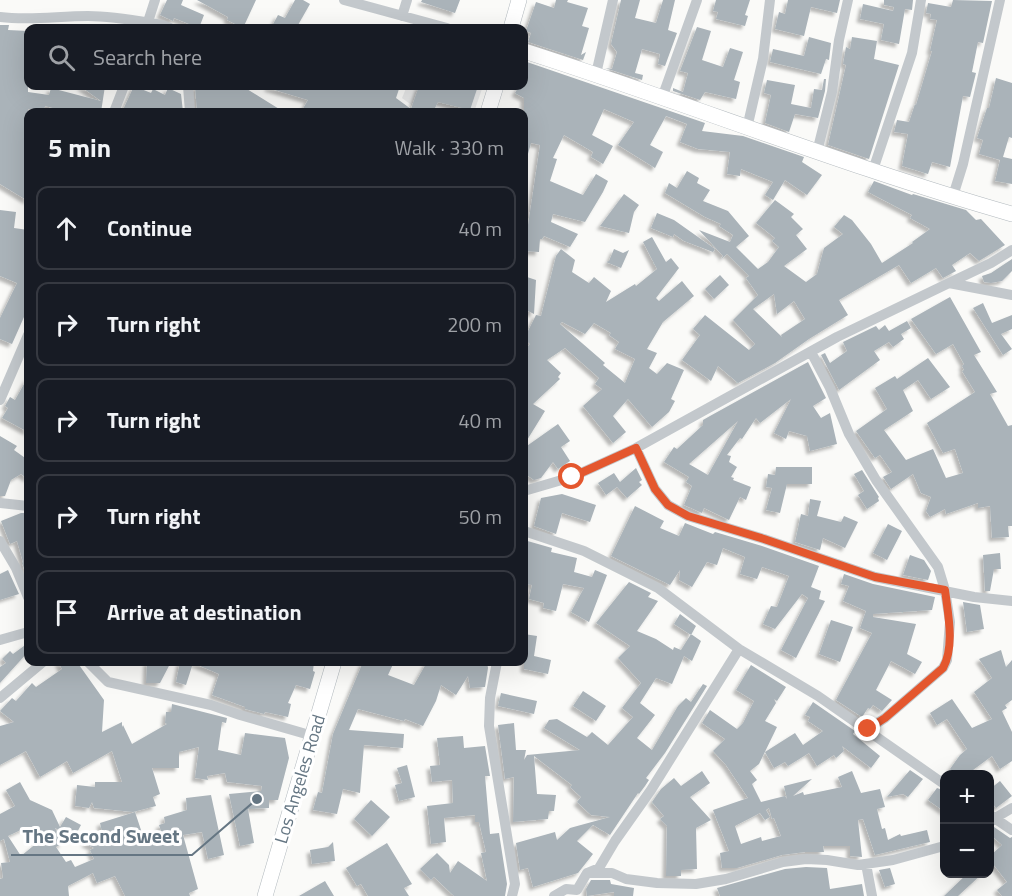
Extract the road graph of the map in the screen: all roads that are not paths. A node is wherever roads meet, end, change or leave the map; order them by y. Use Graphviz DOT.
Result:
graph roads {
  1 [pos="155,0"];
  2 [pos="344,0"];
  3 [pos="406,0"];
  4 [pos="519,0"];
  5 [pos="613,0"];
  6 [pos="697,0"];
  7 [pos="770,0"];
  8 [pos="848,0"];
  9 [pos="921,0"];
  10 [pos="1000,0"];
  11 [pos="402,16"];
  12 [pos="0,17"];
  13 [pos="134,24"];
  14 [pos="147,24"];
  15 [pos="432,24"];
  16 [pos="513,24"];
  17 [pos="528,52"];
  18 [pos="596,74"];
  19 [pos="122,90"];
  20 [pos="188,90"];
  21 [pos="495,90"];
  22 [pos="662,98"];
  23 [pos="116,108"];
  24 [pos="190,108"];
  25 [pos="489,108"];
  26 [pos="747,128"];
  27 [pos="817,152"];
  28 [pos="873,170"];
  29 [pos="953,196"];
  30 [pos="1012,214"];
  31 [pos="1012,250"];
  32 [pos="949,284"];
  33 [pos="1012,296"];
  34 [pos="24,344"];
  35 [pos="811,352"];
  36 [pos="0,400"];
  37 [pos="636,448"];
  38 [pos="528,490"];
  39 [pos="0,503"];
  40 [pos="24,506"];
  41 [pos="528,532"];
  42 [pos="0,541"];
  43 [pos="24,587"];
  44 [pos="945,590"];
  45 [pos="1012,601"];
  46 [pos="24,633"];
  47 [pos="0,640"];
  48 [pos="739,649"];
  49 [pos="38,666"];
  50 [pos="92,666"];
  51 [pos="333,666"];
  52 [pos="496,666"];
  53 [pos="0,698"];
  54 [pos="868,729"];
  55 [pos="313,736"];
  56 [pos="940,780"];
  57 [pos="1012,808"];
  58 [pos="994,817"];
  59 [pos="994,820"];
  60 [pos="1012,830"];
  61 [pos="940,847"];
  62 [pos="866,864"];
  63 [pos="587,873"];
  64 [pos="265,896"];
  65 [pos="513,896"];
  66 [pos="554,896"];
  67 [pos="872,896"];
  1 -- 14 [label="street"];
  2 -- 11 [label="street"];
  3 -- 11 [label="street"];
  4 -- 16 [label="street"];
  5 -- 18 [label="street"];
  6 -- 22 [label="street"];
  7 -- 26 [label="street"];
  8 -- 27 [label="street"];
  9 -- 28 [label="street"];
  10 -- 29 [label="street"];
  11 -- 15 [label="street"];
  12 -- 13 [label="street"];
  17 -- 18 [label="street"];
  18 -- 22 [label="street"];
  19 -- 23 [label="street"];
  20 -- 24 [label="street"];
  21 -- 25 [label="street"];
  22 -- 26 [label="street"];
  26 -- 27 [label="street"];
  27 -- 28 [label="street"];
  28 -- 29 [label="street"];
  29 -- 30 [label="street"];
  31 -- 32 [label="street"];
  32 -- 33 [label="street"];
  32 -- 35 [label="street"];
  34 -- 36 [label="street"];
  35 -- 37 [label="street"];
  35 -- 44 [label="street"];
  37 -- 38 [label="street"];
  37 -- 44 [label="street"];
  39 -- 40 [label="street"];
  41 -- 48 [label="street"];
  42 -- 43 [label="street"];
  44 -- 45 [label="street"];
  44 -- 54 [label="street"];
  46 -- 47 [label="street"];
  48 -- 54 [label="street"];
  48 -- 63 [label="street"];
  49 -- 53 [label="street"];
  50 -- 55 [label="street"];
  51 -- 55 [label="street, Los Angeles Road"];
  52 -- 65 [label="street"];
  54 -- 56 [label="street"];
  55 -- 64 [label="street, Los Angeles Road"];
  57 -- 58 [label="street"];
  59 -- 60 [label="street"];
  61 -- 62 [label="street"];
  62 -- 63 [label="street"];
  62 -- 67 [label="street"];
  63 -- 66 [label="street"];
}
